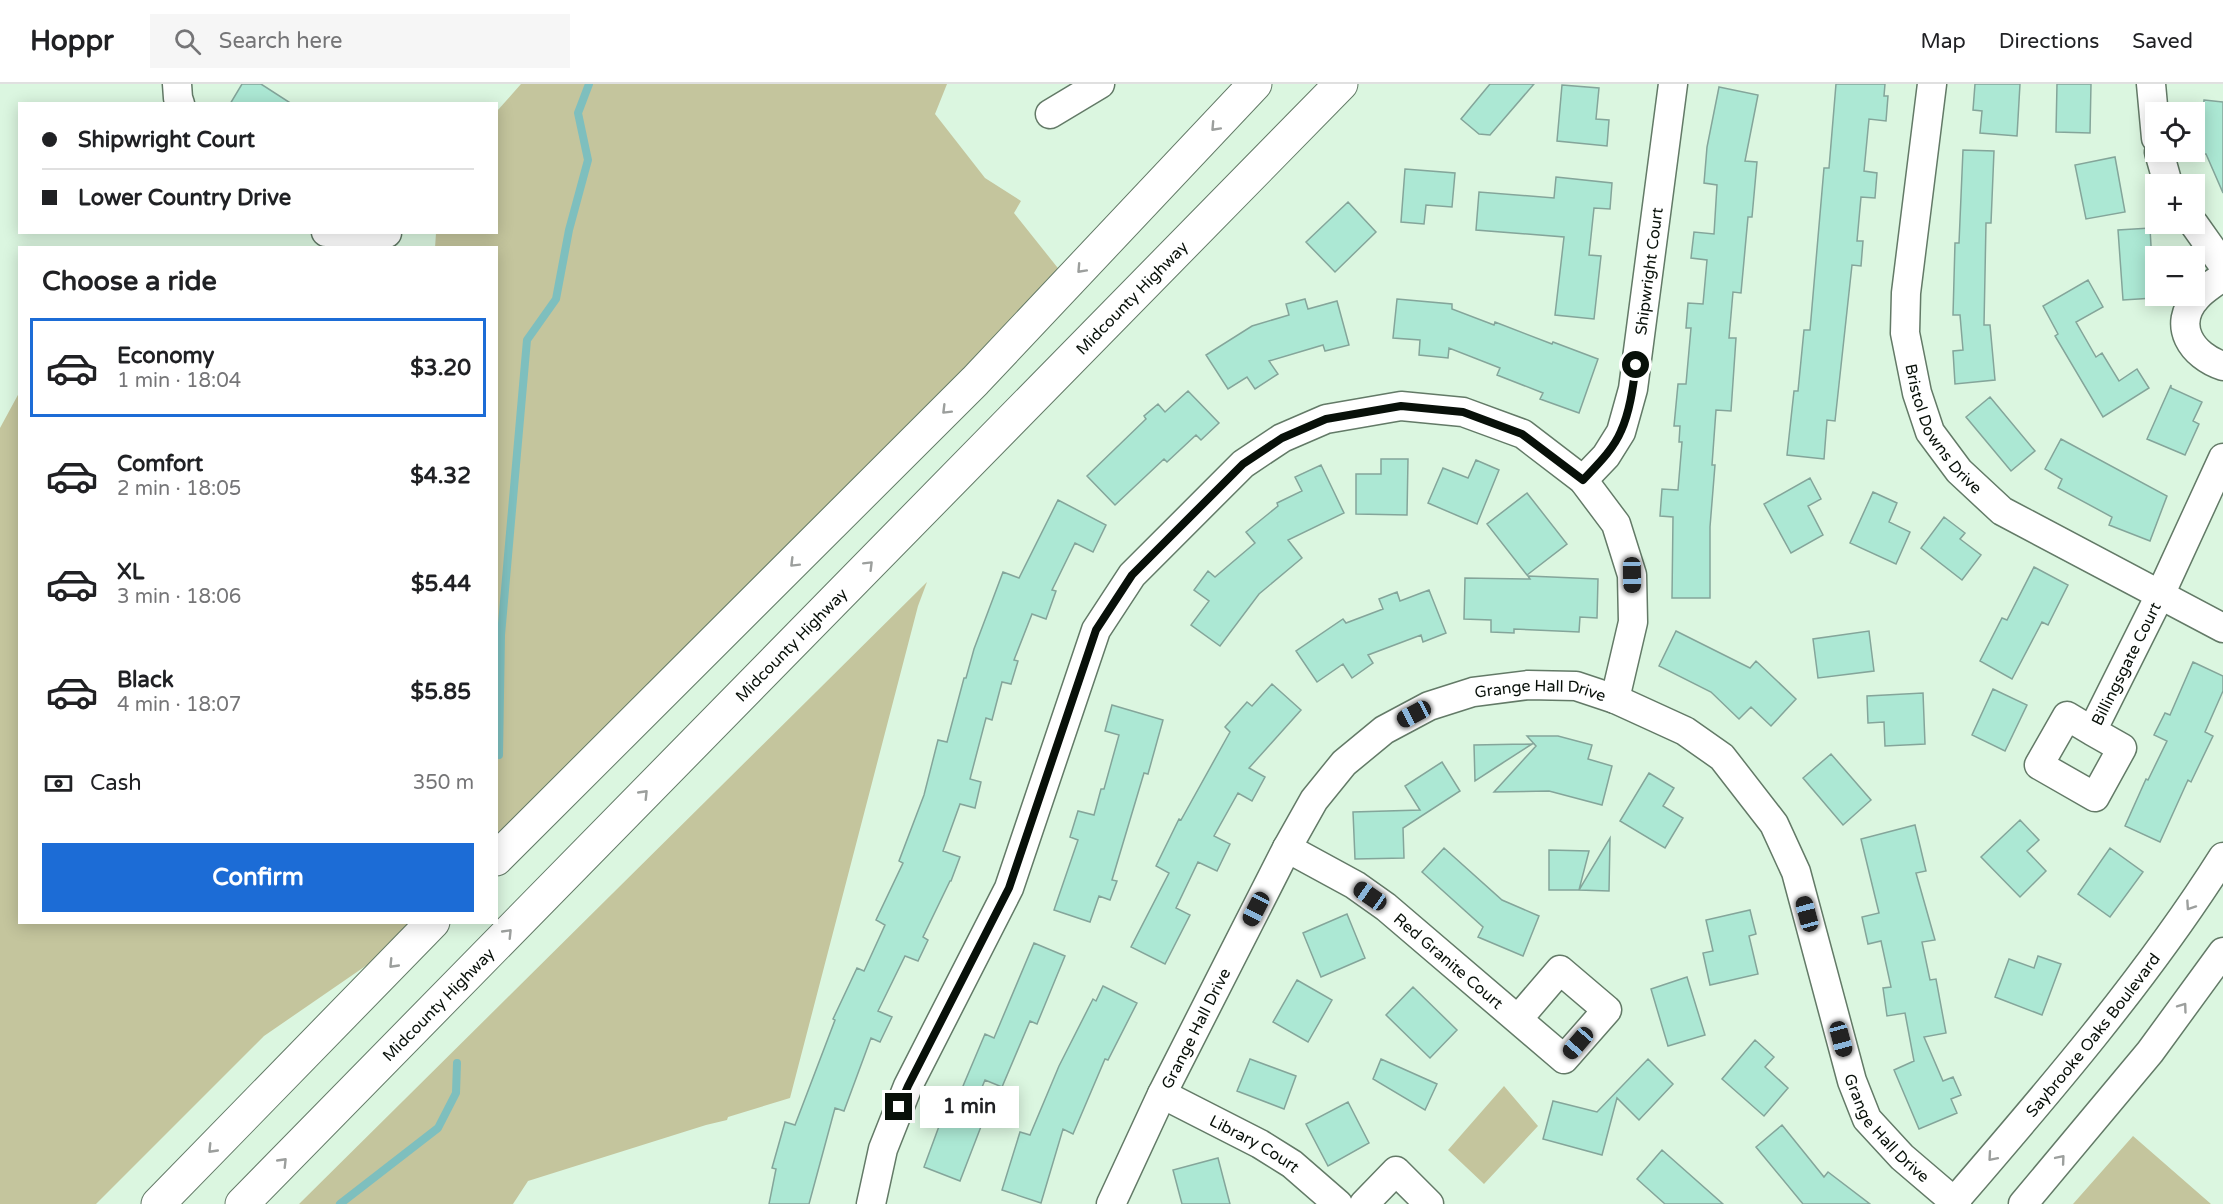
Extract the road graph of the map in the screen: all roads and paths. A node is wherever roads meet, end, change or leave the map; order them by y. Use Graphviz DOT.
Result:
graph roads {
  1 [pos="177,84"];
  2 [pos="1100,84"];
  3 [pos="1255,84"];
  4 [pos="1341,84"];
  5 [pos="1673,84"];
  6 [pos="1932,84"];
  7 [pos="2151,84"];
  8 [pos="179,102"];
  9 [pos="2153,102"];
  10 [pos="1050,114"];
  11 [pos="2201,234"];
  12 [pos="2223,265"];
  13 [pos="2223,276"];
  14 [pos="2223,366"];
  15 [pos="2223,458"];
  16 [pos="1583,480"];
  17 [pos="2160,595"];
  18 [pos="2223,628"];
  19 [pos="1615,699"];
  20 [pos="2092,731"];
  21 [pos="1287,848"];
  22 [pos="498,857"];
  23 [pos="2223,857"];
  24 [pos="432,924"];
  25 [pos="2223,952"];
  26 [pos="1518,1019"];
  27 [pos="1162,1094"];
  28 [pos="1954,1203"];
  29 [pos="158,1204"];
  30 [pos="242,1204"];
  31 [pos="871,1204"];
  32 [pos="1111,1204"];
  33 [pos="1338,1204"];
  34 [pos="1364,1204"];
  35 [pos="1429,1204"];
  36 [pos="2023,1204"];
  1 -- 8 [label="street"];
  2 -- 10 [label="street"];
  3 -- 22 [label="main road, one-way"];
  30 -- 4 [label="main road, Midcounty Highway, one-way"];
  5 -- 16 [label="street, Shipwright Court"];
  6 -- 17 [label="street, Bristol Downs Drive"];
  7 -- 9 [label="street"];
  11 -- 12 [label="street"];
  13 -- 14 [label="street"];
  15 -- 17 [label="street, Billingsgate Court"];
  16 -- 19 [label="street"];
  16 -- 31 [label="street"];
  17 -- 18 [label="street, Bristol Downs Drive"];
  17 -- 20 [label="street, Billingsgate Court"];
  19 -- 21 [label="street, Grange Hall Drive"];
  19 -- 28 [label="street, Grange Hall Drive"];
  21 -- 26 [label="street, Red Granite Court"];
  21 -- 27 [label="street, Grange Hall Drive"];
  23 -- 28 [label="street, Saybrooke Oaks Boulevard, one-way"];
  24 -- 29 [label="main road, one-way"];
  36 -- 25 [label="street, one-way"];
  27 -- 32 [label="street, Grange Hall Drive"];
  27 -- 33 [label="street, Library Court"];
  34 -- 35 [label="street"];
}
